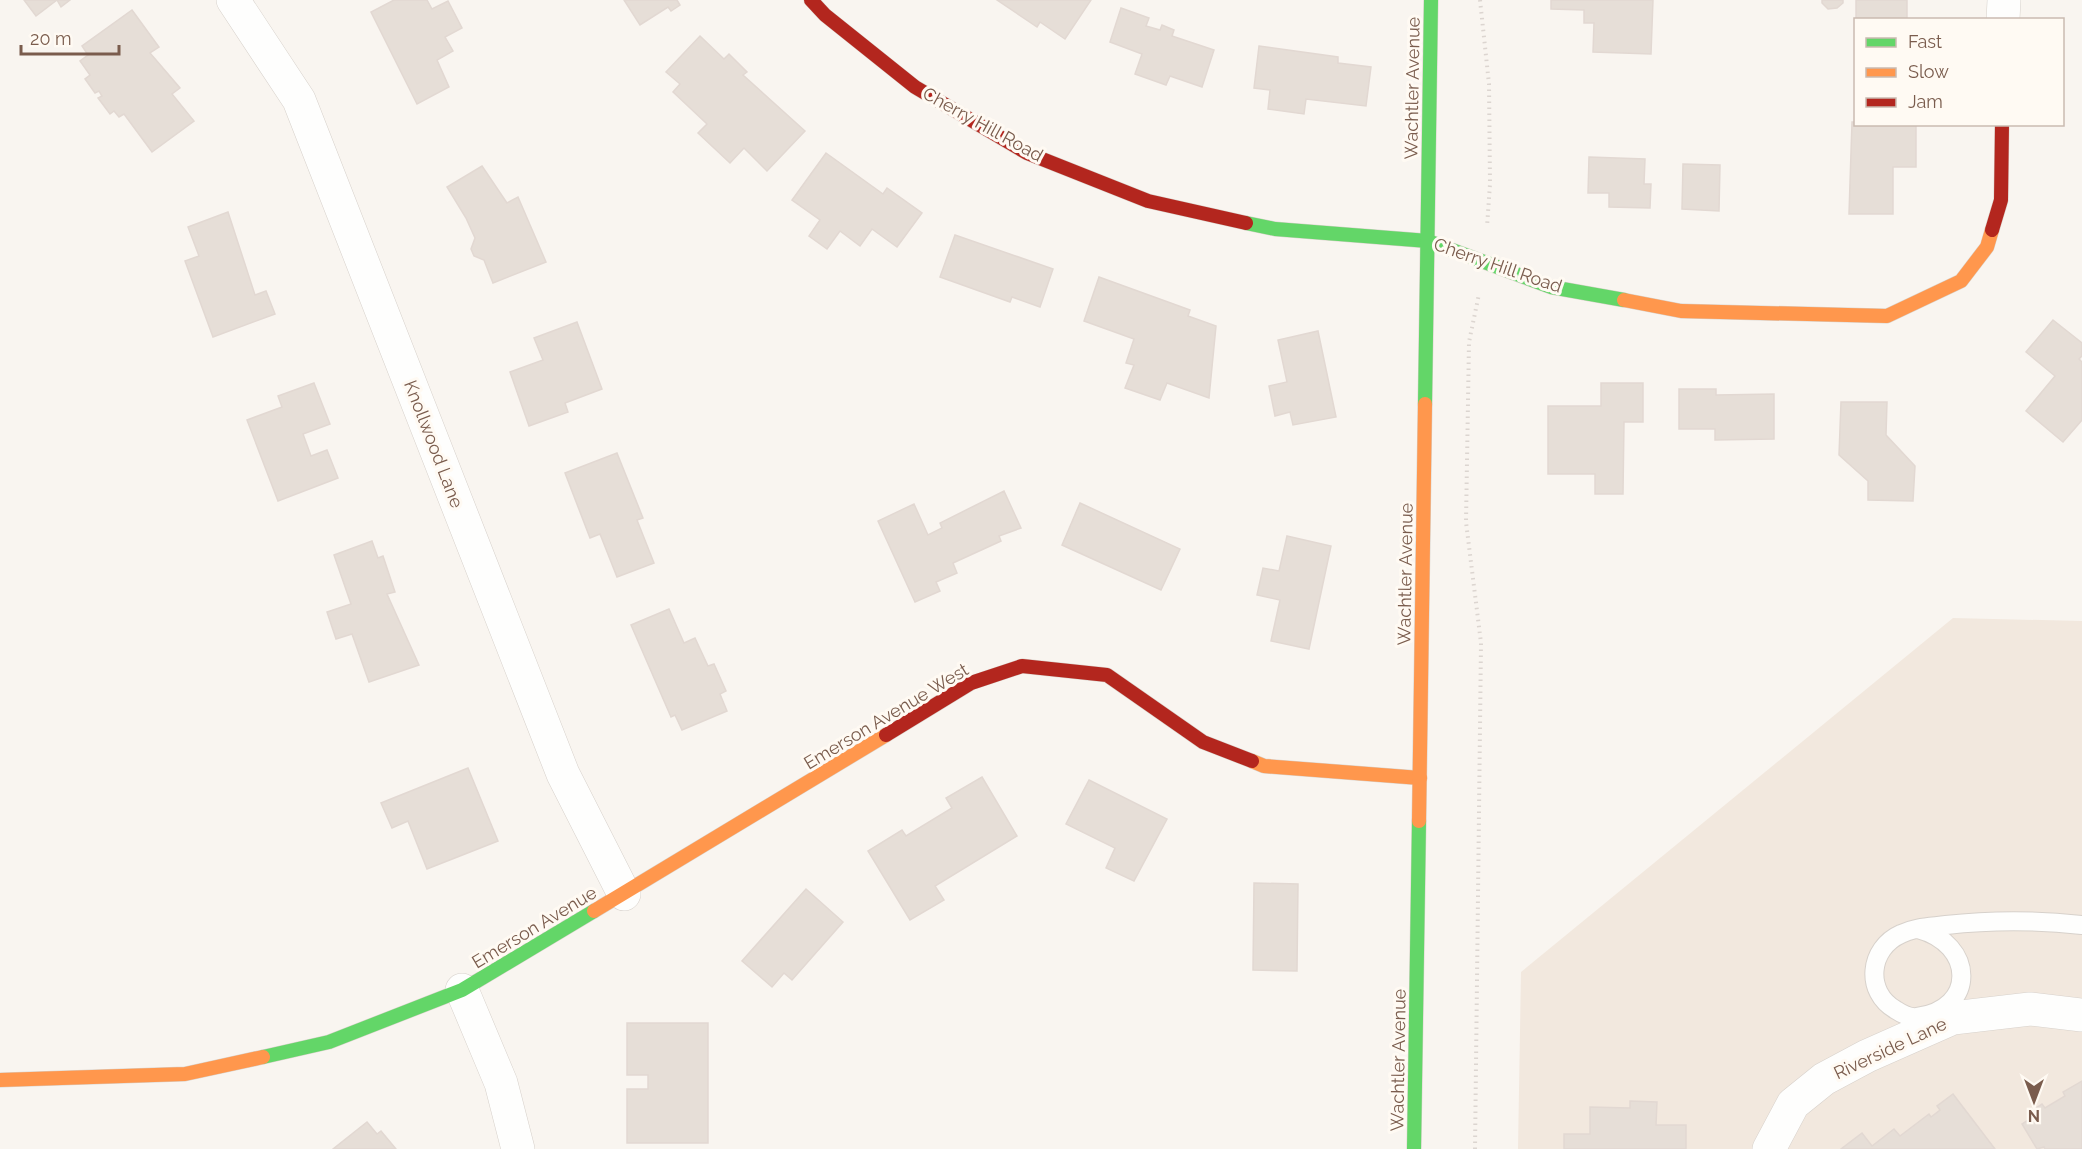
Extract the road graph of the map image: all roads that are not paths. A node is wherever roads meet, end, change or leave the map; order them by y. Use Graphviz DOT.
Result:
graph roads {
  1 [pos="233,0"];
  2 [pos="811,0"];
  3 [pos="1431,0"];
  4 [pos="2004,0"];
  5 [pos="2003,18"];
  6 [pos="2002,126"];
  7 [pos="1428,241"];
  8 [pos="1420,778"];
  9 [pos="624,894"];
  10 [pos="2082,925"];
  11 [pos="1918,929"];
  12 [pos="462,990"];
  13 [pos="2082,1015"];
  14 [pos="1934,1020"];
  15 [pos="0,1080"];
  16 [pos="518,1149"];
  17 [pos="1414,1149"];
  18 [pos="1769,1149"];
  1 -- 9 [label="street, Knollwood Lane"];
  2 -- 7 [label="street, Cherry Hill Road"];
  3 -- 7 [label="street, Wachtler Avenue"];
  4 -- 5 [label="street"];
  6 -- 7 [label="street, Cherry Hill Road"];
  7 -- 8 [label="street, Wachtler Avenue"];
  8 -- 9 [label="street, Emerson Avenue West"];
  8 -- 17 [label="street, Wachtler Avenue"];
  9 -- 12 [label="street, Emerson Avenue"];
  10 -- 11 [label="lane"];
  11 -- 14 [label="lane"];
  11 -- 14 [label="lane"];
  12 -- 15 [label="street"];
  12 -- 16 [label="street"];
  13 -- 14 [label="street, Riverside Lane"];
  14 -- 18 [label="street, Riverside Lane"];
}
